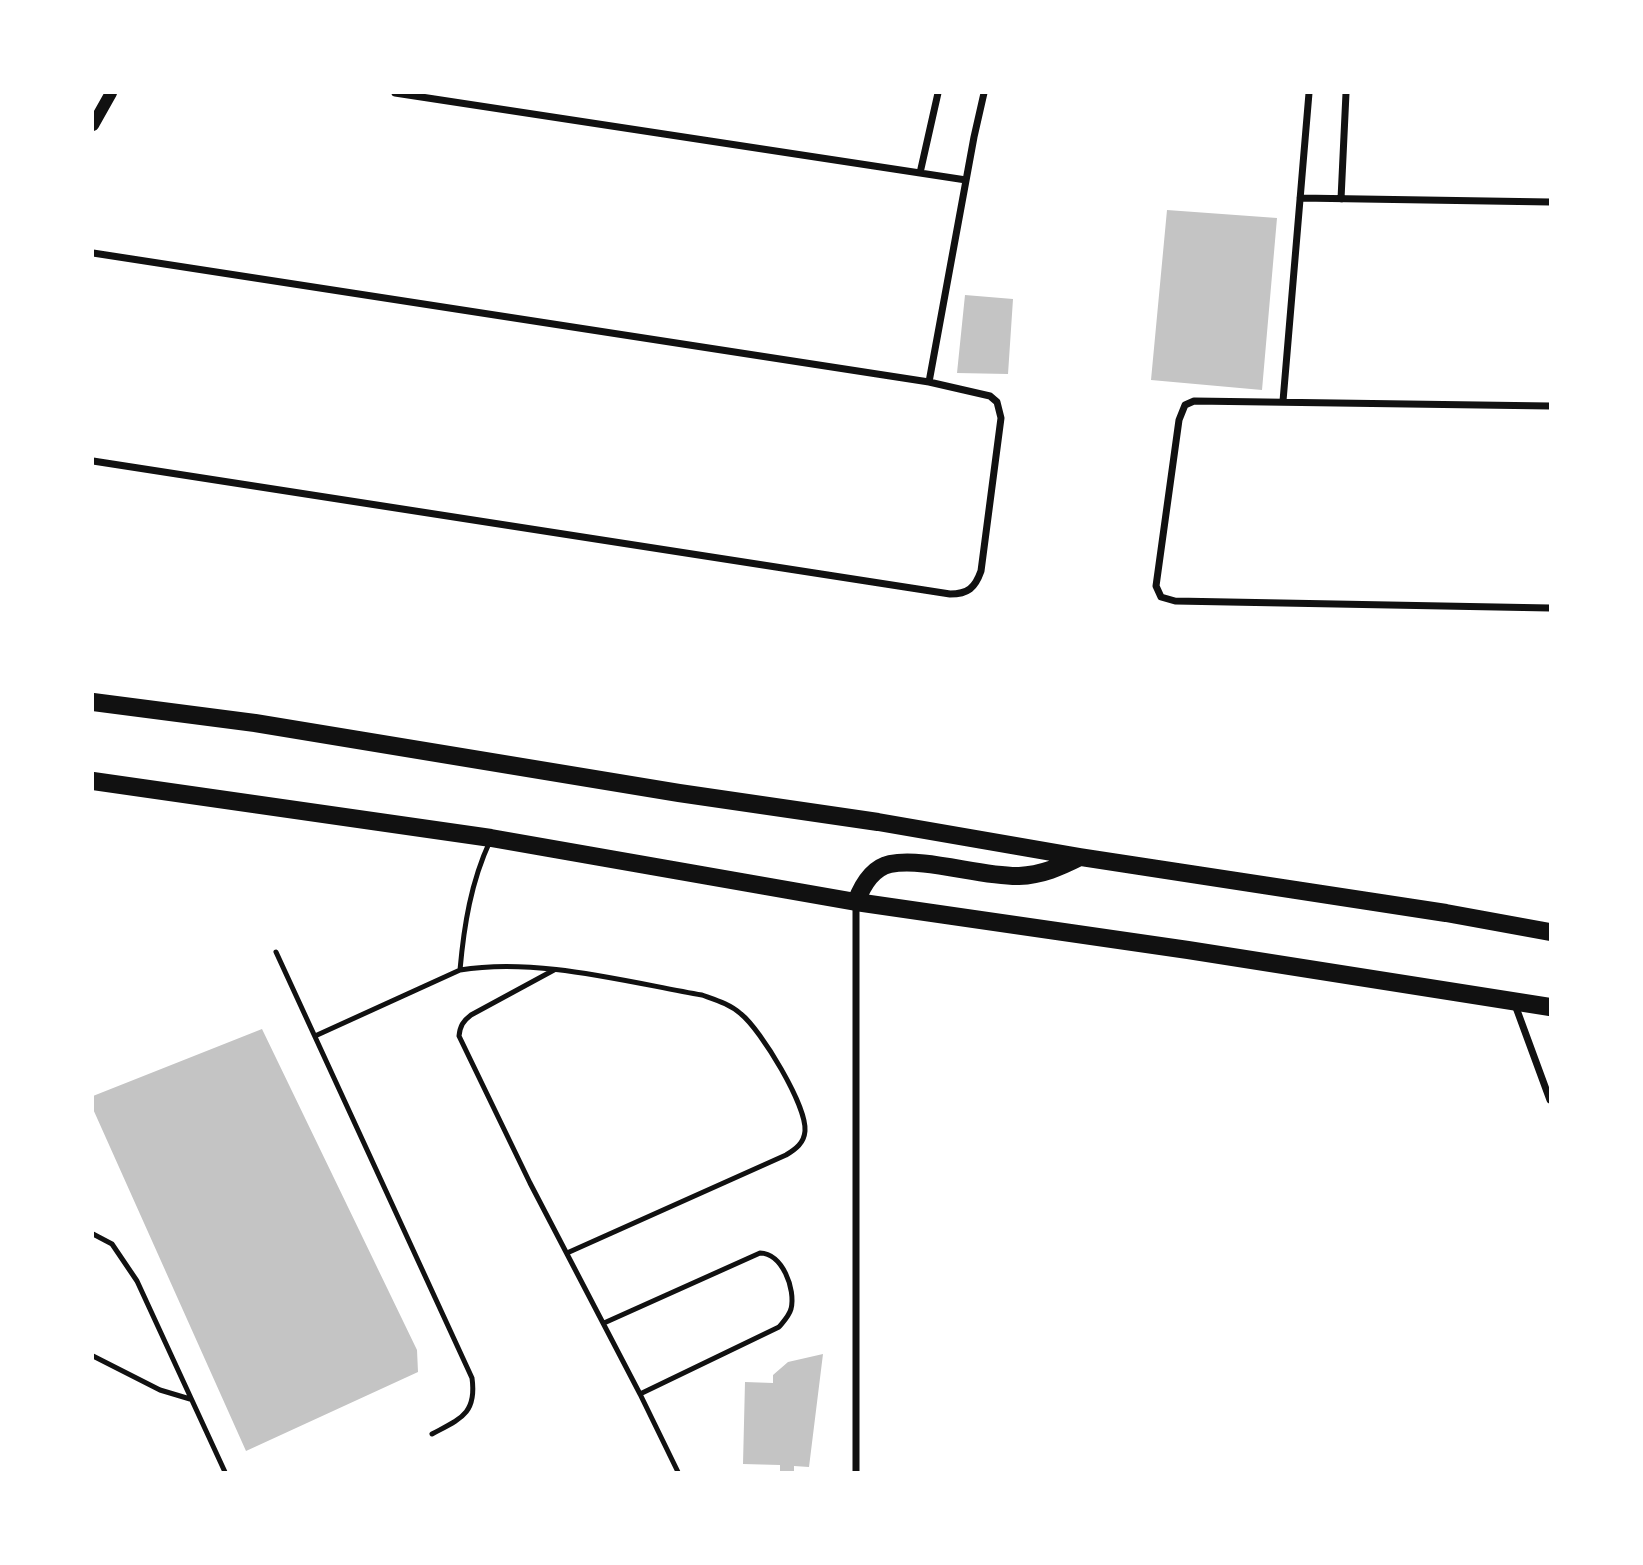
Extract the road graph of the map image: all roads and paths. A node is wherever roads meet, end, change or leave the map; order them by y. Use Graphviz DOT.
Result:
graph roads {
  1 [pos="111,93"];
  2 [pos="395,93"];
  3 [pos="937,93"];
  4 [pos="985,93"];
  5 [pos="1309,93"];
  6 [pos="1346,93"];
  7 [pos="93,125"];
  8 [pos="920,173"];
  9 [pos="966,180"];
  10 [pos="1300,198"];
  11 [pos="1341,199"];
  12 [pos="1550,202"];
  13 [pos="93,253"];
  14 [pos="929,382"];
  15 [pos="1283,401"];
  16 [pos="1550,406"];
  17 [pos="93,461"];
  18 [pos="1550,608"];
  19 [pos="93,702"];
  20 [pos="93,781"];
  21 [pos="491,838"];
  22 [pos="1080,858"];
  23 [pos="856,902"];
  24 [pos="1550,932"];
  25 [pos="276,952"];
  26 [pos="460,970"];
  27 [pos="554,970"];
  28 [pos="1513,1001"];
  29 [pos="1550,1007"];
  30 [pos="315,1036"];
  31 [pos="1550,1100"];
  32 [pos="93,1234"];
  33 [pos="567,1253"];
  34 [pos="604,1322"];
  35 [pos="93,1356"];
  36 [pos="640,1394"];
  37 [pos="190,1399"];
  38 [pos="432,1434"];
  39 [pos="225,1472"];
  40 [pos="678,1472"];
  41 [pos="856,1472"];
  1 -- 7 [label="street"];
  2 -- 8 [label="street"];
  3 -- 8 [label="street"];
  4 -- 9 [label="street"];
  5 -- 10 [label="street"];
  6 -- 11 [label="street"];
  8 -- 9 [label="street"];
  9 -- 14 [label="street"];
  10 -- 11 [label="street"];
  10 -- 15 [label="street"];
  11 -- 12 [label="street"];
  13 -- 14 [label="street"];
  14 -- 17 [label="street"];
  15 -- 16 [label="street"];
  15 -- 18 [label="street"];
  19 -- 22 [label="main road"];
  20 -- 21 [label="main road"];
  21 -- 23 [label="main road"];
  21 -- 26 [label="lane"];
  22 -- 23 [label="main road"];
  22 -- 24 [label="main road"];
  23 -- 28 [label="main road"];
  23 -- 41 [label="street"];
  25 -- 30 [label="lane"];
  26 -- 27 [label="lane"];
  26 -- 30 [label="lane"];
  27 -- 33 [label="lane"];
  27 -- 33 [label="lane"];
  28 -- 29 [label="main road"];
  28 -- 31 [label="street"];
  30 -- 38 [label="lane"];
  32 -- 37 [label="lane"];
  33 -- 34 [label="lane"];
  34 -- 36 [label="lane"];
  34 -- 36 [label="lane"];
  35 -- 37 [label="lane"];
  36 -- 40 [label="lane"];
  37 -- 39 [label="lane"];
}
